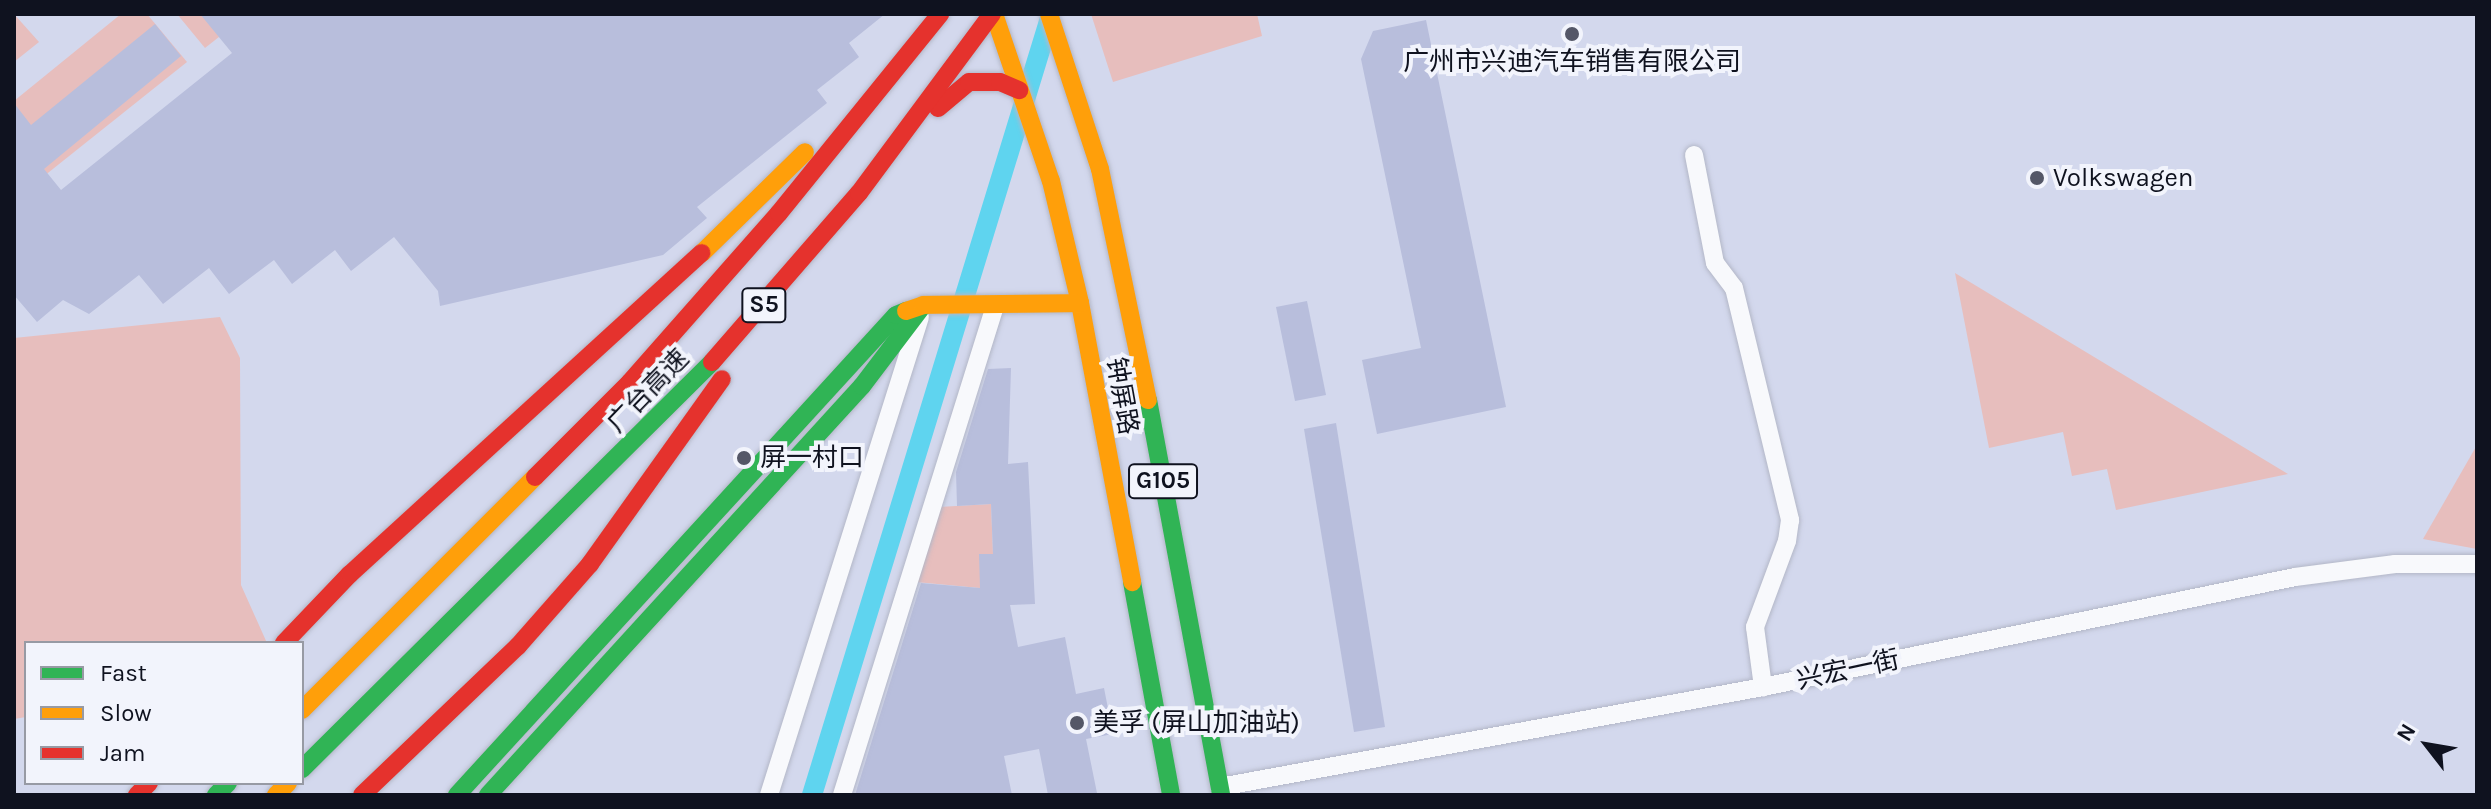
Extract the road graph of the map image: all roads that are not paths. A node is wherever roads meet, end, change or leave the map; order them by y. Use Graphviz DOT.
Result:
graph roads {
  1 [pos="922,14"];
  2 [pos="940,14"];
  3 [pos="993,14"];
  4 [pos="1049,14"];
  5 [pos="1019,90"];
  6 [pos="1694,155"];
  7 [pos="1080,303"];
  8 [pos="923,305"];
  9 [pos="995,306"];
  10 [pos="2477,564"];
  11 [pos="286,641"];
  12 [pos="1763,687"];
  13 [pos="304,708"];
  14 [pos="304,767"];
  15 [pos="1221,791"];
  16 [pos="362,795"];
  17 [pos="457,795"];
  18 [pos="488,795"];
  19 [pos="769,795"];
  20 [pos="842,795"];
  21 [pos="1171,795"];
  1 -- 11 [label="main road"];
  2 -- 13 [label="main road, 广台高速 / S5"];
  3 -- 5 [label="main road, 钟屏路 / G105"];
  3 -- 14 [label="main road, 广台高速 / S5"];
  4 -- 15 [label="main road, 钟屏路 / G105"];
  5 -- 7 [label="main road, 钟屏路 / G105"];
  5 -- 16 [label="main road"];
  6 -- 12 [label="street"];
  7 -- 9 [label="main road"];
  7 -- 21 [label="main road, 钟屏路 / G105"];
  8 -- 9 [label="main road"];
  8 -- 17 [label="main road"];
  8 -- 18 [label="main road"];
  8 -- 19 [label="street"];
  9 -- 20 [label="street"];
  10 -- 12 [label="street, 兴宏一街"];
  12 -- 15 [label="street, 兴宏一街"];
}
